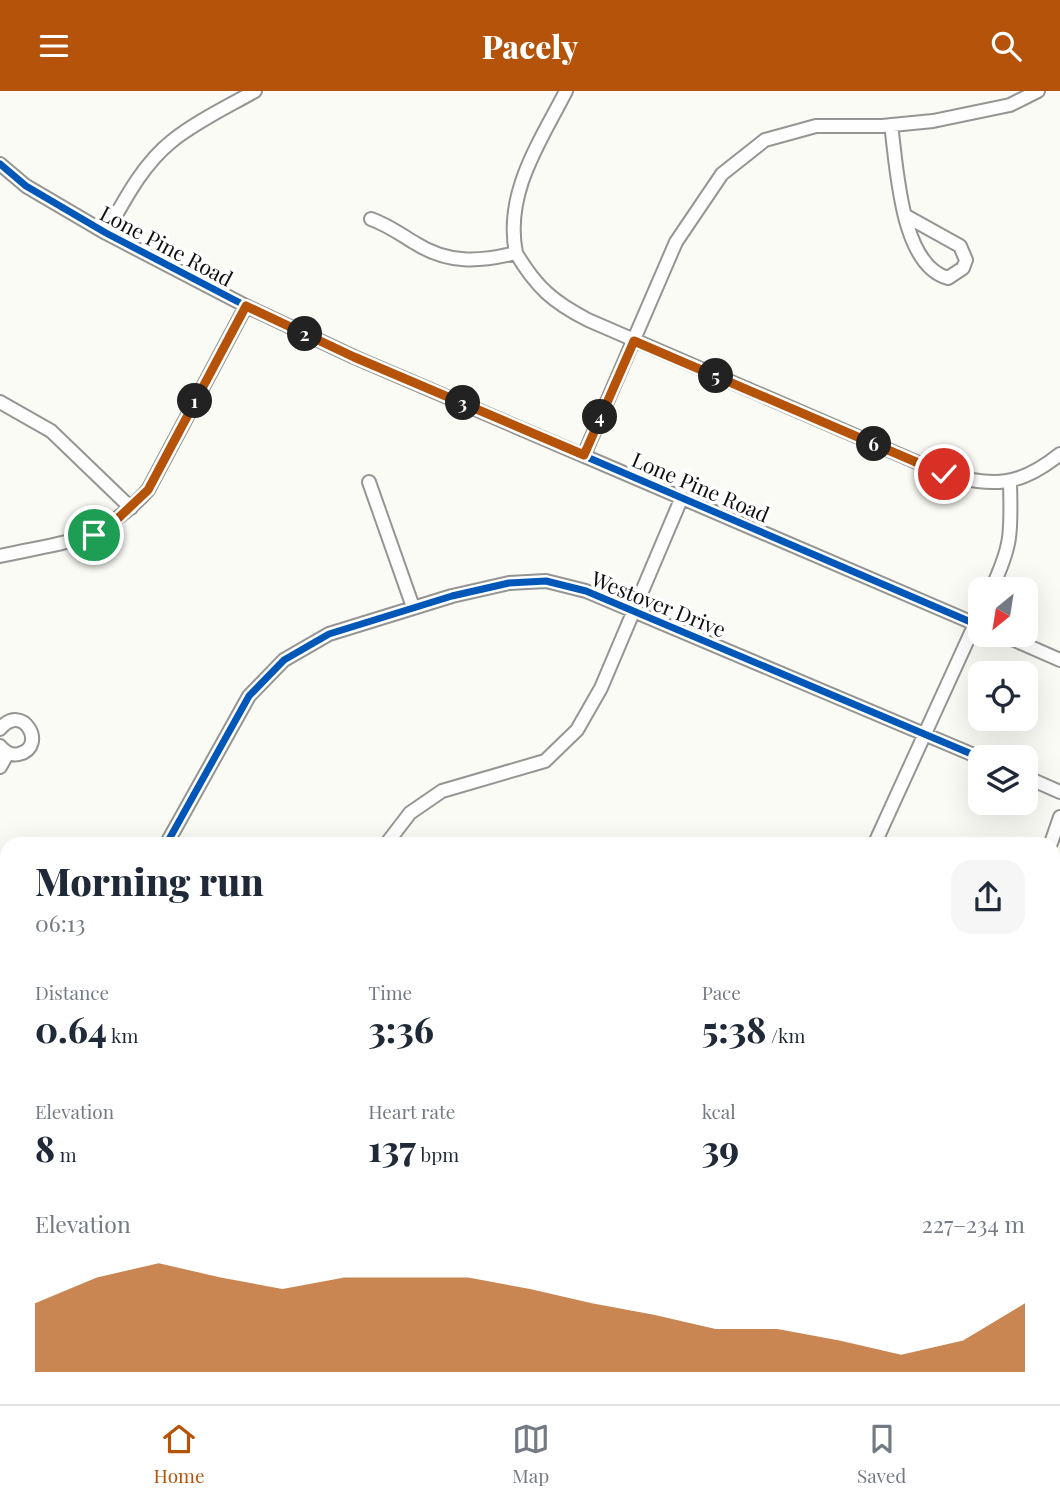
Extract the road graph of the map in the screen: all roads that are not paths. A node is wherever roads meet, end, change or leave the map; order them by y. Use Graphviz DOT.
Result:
graph roads {
  1 [pos="255,91"];
  2 [pos="566,91"];
  3 [pos="1038,91"];
  4 [pos="891,125"];
  5 [pos="0,164"];
  6 [pos="906,216"];
  7 [pos="371,219"];
  8 [pos="106,233"];
  9 [pos="516,253"];
  10 [pos="246,306"];
  11 [pos="634,341"];
  12 [pos="0,402"];
  13 [pos="1060,454"];
  14 [pos="584,455"];
  15 [pos="369,482"];
  16 [pos="1010,482"];
  17 [pos="682,497"];
  18 [pos="131,508"];
  19 [pos="0,556"];
  20 [pos="997,577"];
  21 [pos="413,607"];
  22 [pos="633,610"];
  23 [pos="968,617"];
  24 [pos="968,642"];
  25 [pos="1030,647"];
  26 [pos="1060,660"];
  27 [pos="0,729"];
  28 [pos="924,734"];
  29 [pos="4,750"];
  30 [pos="968,753"];
  31 [pos="0,767"];
  32 [pos="1038,782"];
  33 [pos="1060,792"];
  34 [pos="1060,817"];
  35 [pos="170,837"];
  36 [pos="392,837"];
  37 [pos="879,837"];
  38 [pos="1053,837"];
  1 -- 8 [label="street"];
  2 -- 9 [label="street"];
  3 -- 4 [label="street"];
  4 -- 6 [label="street"];
  4 -- 11 [label="street"];
  5 -- 8 [label="street, Lone Pine Road"];
  6 -- 6 [label="street"];
  7 -- 9 [label="street"];
  8 -- 10 [label="street, Lone Pine Road"];
  9 -- 11 [label="street"];
  10 -- 14 [label="street, Lone Pine Road"];
  10 -- 18 [label="street"];
  11 -- 14 [label="street"];
  11 -- 16 [label="street"];
  12 -- 18 [label="street"];
  13 -- 16 [label="street"];
  14 -- 17 [label="street, Lone Pine Road"];
  15 -- 21 [label="street"];
  16 -- 20 [label="street"];
  17 -- 22 [label="street"];
  17 -- 23 [label="street, Lone Pine Road"];
  18 -- 19 [label="street"];
  21 -- 22 [label="street, Westover Drive"];
  21 -- 35 [label="street, Westover Drive"];
  22 -- 28 [label="street, Westover Drive"];
  22 -- 36 [label="street"];
  24 -- 28 [label="street"];
  25 -- 26 [label="street"];
  27 -- 29 [label="street"];
  28 -- 30 [label="street, Westover Drive"];
  28 -- 37 [label="street"];
  29 -- 31 [label="street"];
  32 -- 33 [label="street"];
  34 -- 38 [label="street"];
}
